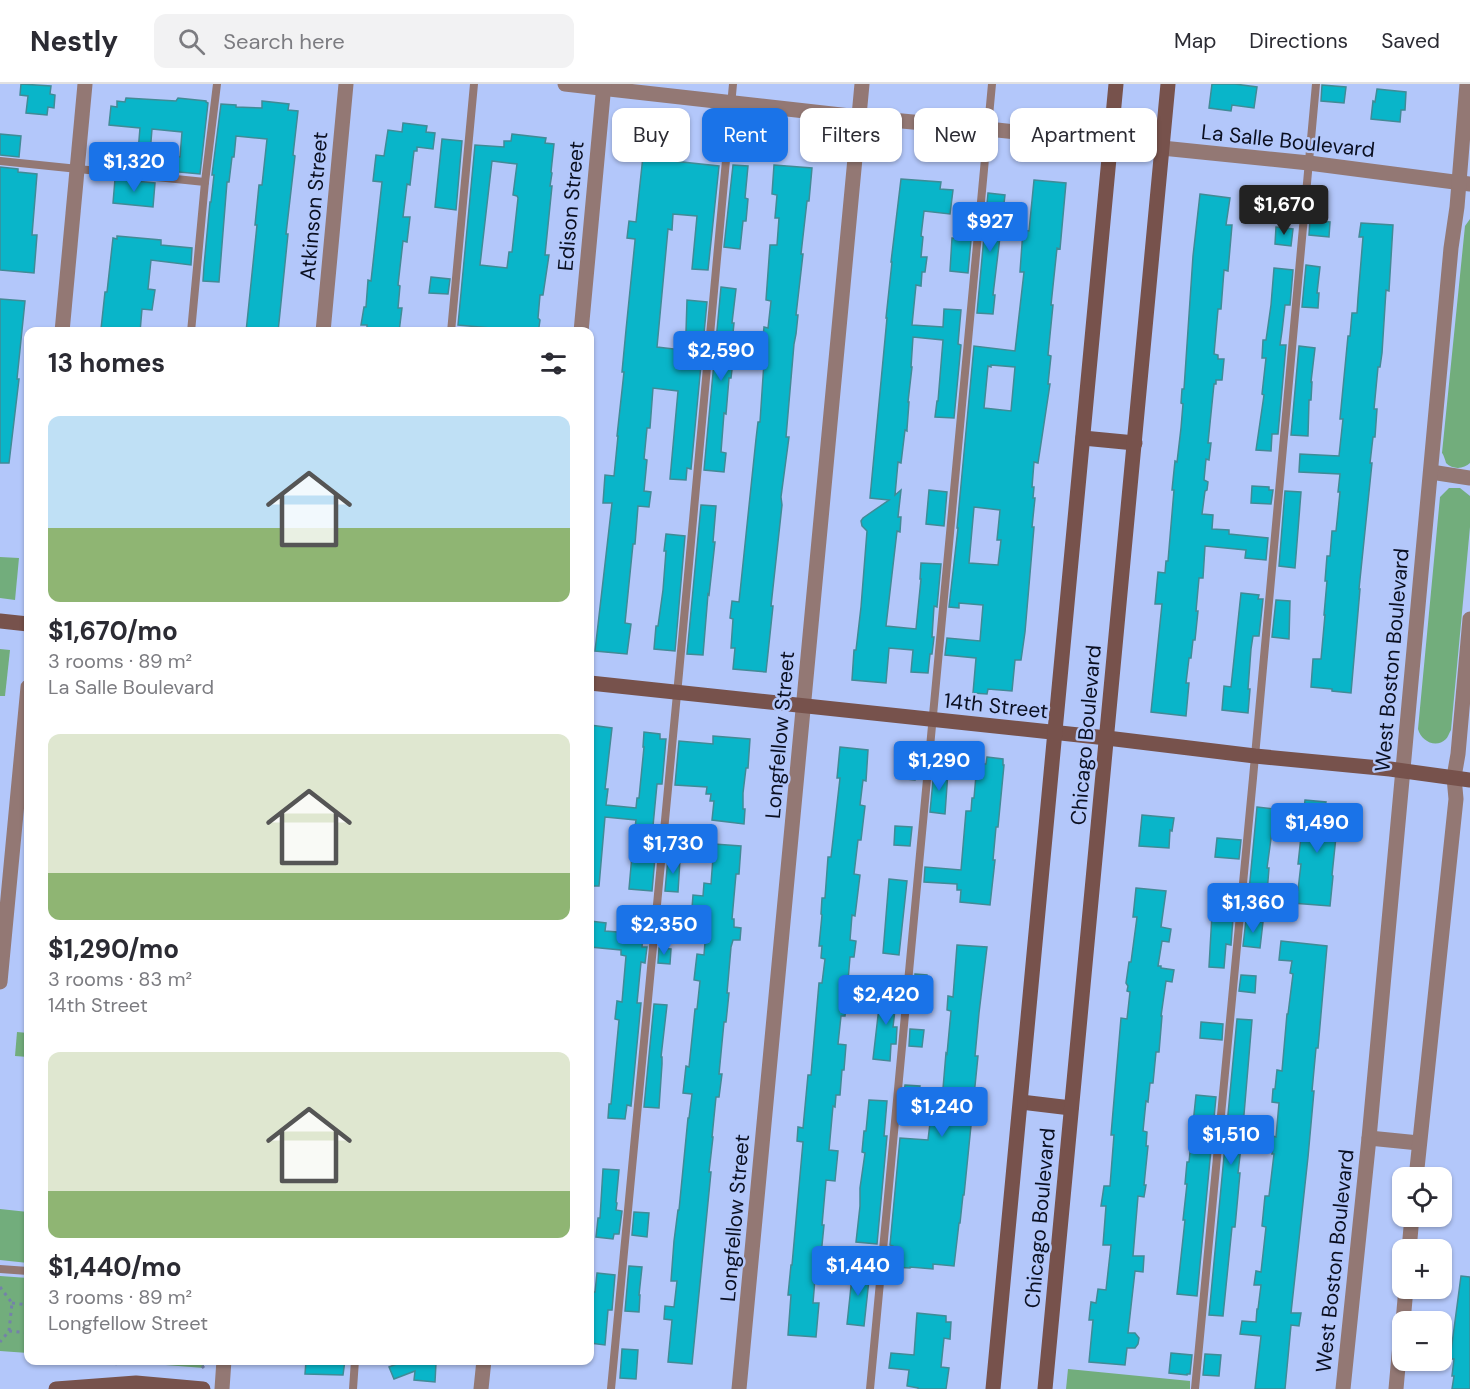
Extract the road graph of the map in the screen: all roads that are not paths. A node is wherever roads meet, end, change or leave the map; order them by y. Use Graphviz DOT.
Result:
graph roads {
  1 [pos="85,84"];
  2 [pos="217,84"];
  3 [pos="346,84"];
  4 [pos="474,84"];
  5 [pos="565,84"];
  6 [pos="733,84"];
  7 [pos="862,84"];
  8 [pos="992,84"];
  9 [pos="1116,84"];
  10 [pos="1168,84"];
  11 [pos="1316,84"];
  12 [pos="1467,84"];
  13 [pos="604,86"];
  14 [pos="731,102"];
  15 [pos="860,108"];
  16 [pos="989,108"];
  17 [pos="1114,108"];
  18 [pos="800,110"];
  19 [pos="1157,147"];
  20 [pos="1162,148"];
  21 [pos="0,161"];
  22 [pos="855,162"];
  23 [pos="984,162"];
  24 [pos="1108,162"];
  25 [pos="1309,163"];
  26 [pos="77,169"];
  27 [pos="205,182"];
  28 [pos="1464,183"];
  29 [pos="62,327"];
  30 [pos="191,327"];
  31 [pos="323,327"];
  32 [pos="451,327"];
  33 [pos="581,327"];
  34 [pos="1083,438"];
  35 [pos="1135,443"];
  36 [pos="1431,472"];
  37 [pos="1470,478"];
  38 [pos="1470,619"];
  39 [pos="0,621"];
  40 [pos="24,624"];
  41 [pos="594,683"];
  42 [pos="677,693"];
  43 [pos="804,706"];
  44 [pos="932,720"];
  45 [pos="24,729"];
  46 [pos="1055,733"];
  47 [pos="1107,738"];
  48 [pos="1255,756"];
  49 [pos="1402,770"];
  50 [pos="1454,777"];
  51 [pos="1470,780"];
  52 [pos="0,982"];
  53 [pos="1021,1102"];
  54 [pos="1071,1108"];
  55 [pos="1369,1138"];
  56 [pos="1419,1143"];
  57 [pos="1417,1167"];
  58 [pos="0,1269"];
  59 [pos="24,1271"];
  60 [pos="224,1365"];
  61 [pos="355,1365"];
  62 [pos="483,1365"];
  63 [pos="1398,1371"];
  64 [pos="91,1388"];
  65 [pos="56,1389"];
  66 [pos="203,1389"];
  67 [pos="222,1389"];
  68 [pos="353,1389"];
  69 [pos="481,1389"];
  70 [pos="612,1389"];
  71 [pos="740,1389"];
  72 [pos="870,1389"];
  73 [pos="993,1389"];
  74 [pos="1045,1389"];
  75 [pos="1195,1389"];
  76 [pos="1343,1389"];
  77 [pos="1396,1389"];
  1 -- 26 [label="street"];
  2 -- 27 [label="lane"];
  3 -- 31 [label="street, Atkinson Street"];
  4 -- 32 [label="lane"];
  5 -- 13 [label="street, La Salle Boulevard"];
  6 -- 14 [label="lane"];
  7 -- 15 [label="street, Longfellow Street"];
  8 -- 16 [label="lane"];
  9 -- 17 [label="street, Chicago Boulevard"];
  10 -- 20 [label="street, Chicago Boulevard"];
  11 -- 25 [label="lane"];
  12 -- 28 [label="street, West Boston Boulevard"];
  13 -- 14 [label="street, La Salle Boulevard"];
  13 -- 33 [label="street, Edison Street"];
  14 -- 18 [label="street, La Salle Boulevard"];
  14 -- 42 [label="lane"];
  19 -- 20 [label="street, La Salle Boulevard"];
  20 -- 25 [label="street, La Salle Boulevard"];
  20 -- 35 [label="street, Chicago Boulevard"];
  21 -- 26 [label="lane"];
  22 -- 43 [label="street, Longfellow Street"];
  23 -- 44 [label="lane"];
  24 -- 34 [label="street, Chicago Boulevard"];
  25 -- 28 [label="street, La Salle Boulevard"];
  25 -- 48 [label="lane"];
  26 -- 27 [label="lane"];
  26 -- 29 [label="street"];
  27 -- 30 [label="lane"];
  28 -- 36 [label="street, West Boston Boulevard"];
  34 -- 35 [label="street"];
  34 -- 46 [label="street, Chicago Boulevard"];
  35 -- 47 [label="street, Chicago Boulevard"];
  36 -- 37 [label="street"];
  36 -- 49 [label="street, West Boston Boulevard"];
  38 -- 50 [label="street"];
  39 -- 40 [label="street"];
  41 -- 42 [label="street, 14th Street"];
  42 -- 43 [label="street, 14th Street"];
  42 -- 70 [label="lane"];
  43 -- 44 [label="street, 14th Street"];
  43 -- 71 [label="street, Longfellow Street"];
  44 -- 46 [label="street, 14th Street"];
  44 -- 72 [label="lane"];
  45 -- 52 [label="street"];
  46 -- 47 [label="street, 14th Street"];
  46 -- 53 [label="street, Chicago Boulevard"];
  47 -- 48 [label="street, 14th Street"];
  47 -- 54 [label="street, Chicago Boulevard"];
  48 -- 49 [label="street, 14th Street"];
  48 -- 75 [label="lane"];
  49 -- 50 [label="street, 14th Street"];
  49 -- 55 [label="street, West Boston Boulevard"];
  50 -- 51 [label="street, 14th Street"];
  50 -- 56 [label="street"];
  53 -- 54 [label="street"];
  53 -- 73 [label="street, Chicago Boulevard"];
  54 -- 74 [label="street, Chicago Boulevard"];
  55 -- 56 [label="street, West Boston Boulevard"];
  55 -- 76 [label="street, West Boston Boulevard"];
  56 -- 57 [label="street"];
  58 -- 59 [label="lane"];
  60 -- 67 [label="street"];
  61 -- 68 [label="lane"];
  62 -- 69 [label="street"];
  63 -- 77 [label="street"];
  64 -- 65 [label="street"];
  64 -- 66 [label="street"];
}
